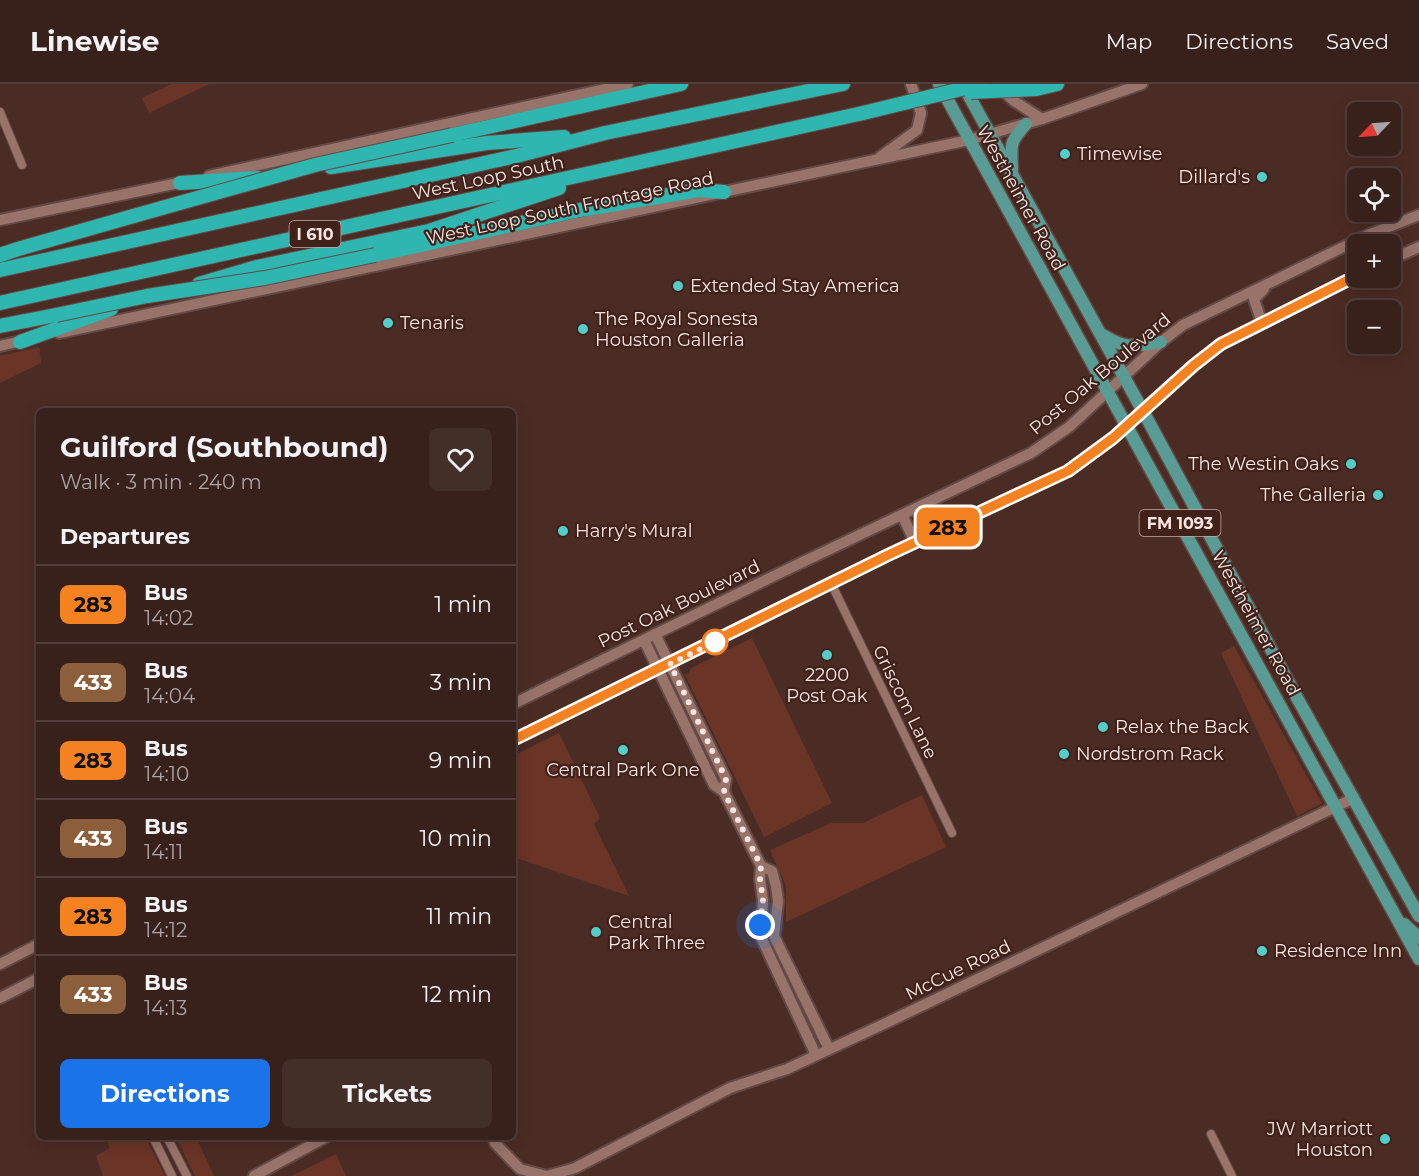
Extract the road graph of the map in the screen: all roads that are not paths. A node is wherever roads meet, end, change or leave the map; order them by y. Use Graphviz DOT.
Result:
graph roads {
  1 [pos="628,84"];
  2 [pos="681,84"];
  3 [pos="843,84"];
  4 [pos="911,84"];
  5 [pos="962,84"];
  6 [pos="982,84"];
  7 [pos="996,84"];
  8 [pos="1057,84"];
  9 [pos="1142,84"];
  10 [pos="942,89"];
  11 [pos="0,112"];
  12 [pos="1042,119"];
  13 [pos="1026,124"];
  14 [pos="605,133"];
  15 [pos="991,134"];
  16 [pos="969,141"];
  17 [pos="875,160"];
  18 [pos="22,165"];
  19 [pos="630,165"];
  20 [pos="1012,173"];
  21 [pos="180,183"];
  22 [pos="724,192"];
  23 [pos="1419,215"];
  24 [pos="0,220"];
  25 [pos="1381,234"];
  26 [pos="1419,247"];
  27 [pos="1347,250"];
  28 [pos="0,255"];
  29 [pos="1401,255"];
  30 [pos="5,269"];
  31 [pos="1347,279"];
  32 [pos="1268,284"];
  33 [pos="1,302"];
  34 [pos="1262,323"];
  35 [pos="0,326"];
  36 [pos="1100,333"];
  37 [pos="20,342"];
  38 [pos="1161,342"];
  39 [pos="0,346"];
  40 [pos="1124,377"];
  41 [pos="1107,392"];
  42 [pos="1143,411"];
  43 [pos="1126,425"];
  44 [pos="902,515"];
  45 [pos="1190,541"];
  46 [pos="915,542"];
  47 [pos="1233,578"];
  48 [pos="831,583"];
  49 [pos="655,634"];
  50 [pos="644,640"];
  51 [pos="1253,654"];
  52 [pos="670,664"];
  53 [pos="657,670"];
  54 [pos="1296,696"];
  55 [pos="516,703"];
  56 [pos="516,739"];
  57 [pos="724,792"];
  58 [pos="1354,798"];
  59 [pos="1336,806"];
  60 [pos="952,834"];
  61 [pos="761,866"];
  62 [pos="1419,916"];
  63 [pos="1397,917"];
  64 [pos="1419,938"];
  65 [pos="36,946"];
  66 [pos="1419,959"];
  67 [pos="0,964"];
  68 [pos="36,980"];
  69 [pos="0,998"];
  70 [pos="811,1012"];
  71 [pos="798,1018"];
  72 [pos="829,1049"];
  73 [pos="816,1055"];
  74 [pos="1211,1134"];
  75 [pos="154,1140"];
  76 [pos="169,1140"];
  77 [pos="320,1140"];
  78 [pos="494,1140"];
  79 [pos="577,1172"];
  80 [pos="172,1176"];
  81 [pos="187,1176"];
  82 [pos="254,1176"];
  83 [pos="1232,1176"];
  1 -- 21 [label="main road"];
  2 -- 28 [label="highway, bridge"];
  3 -- 14 [label="highway, West Loop South / I 610"];
  4 -- 17 [label="main road"];
  5 -- 15 [label="main road, Westheimer Road / FM 1093"];
  6 -- 10 [label="highway, West Loop South / I 610, bridge"];
  7 -- 12 [label="main road"];
  8 -- 10 [label="highway, bridge"];
  9 -- 12 [label="main road, West Loop South Frontage Road"];
  10 -- 16 [label="main road, Westheimer Road / FM 1093"];
  10 -- 19 [label="highway, West Loop South / I 610, bridge"];
  11 -- 18 [label="street"];
  12 -- 13 [label="main road, West Loop South Frontage Road"];
  13 -- 15 [label="main road, West Loop South Frontage Road"];
  13 -- 20 [label="main road"];
  14 -- 21 [label="highway"];
  14 -- 30 [label="highway, West Loop South / I 610"];
  15 -- 16 [label="main road, West Loop South Frontage Road"];
  15 -- 20 [label="main road, Westheimer Road / FM 1093"];
  16 -- 17 [label="main road, West Loop South Frontage Road"];
  16 -- 41 [label="main road, Westheimer Road / FM 1093"];
  17 -- 22 [label="main road, West Loop South Frontage Road"];
  19 -- 33 [label="highway, West Loop South / I 610"];
  19 -- 37 [label="highway"];
  20 -- 36 [label="main road, Westheimer Road / FM 1093"];
  21 -- 24 [label="main road"];
  22 -- 35 [label="highway, bridge"];
  22 -- 37 [label="main road, West Loop South Frontage Road"];
  23 -- 25 [label="main road, Post Oak Boulevard"];
  26 -- 29 [label="main road"];
  27 -- 32 [label="main road, Post Oak Boulevard"];
  31 -- 34 [label="main road"];
  32 -- 34 [label="main road"];
  32 -- 38 [label="main road, Post Oak Boulevard"];
  34 -- 42 [label="main road"];
  36 -- 38 [label="main road"];
  36 -- 40 [label="main road, Westheimer Road / FM 1093"];
  37 -- 39 [label="main road, West Loop South Frontage Road"];
  38 -- 40 [label="main road, Post Oak Boulevard"];
  40 -- 41 [label="main road, Post Oak Boulevard"];
  40 -- 42 [label="main road, Westheimer Road / FM 1093"];
  41 -- 43 [label="main road, Westheimer Road / FM 1093"];
  41 -- 44 [label="main road, Post Oak Boulevard"];
  42 -- 43 [label="main road"];
  42 -- 47 [label="main road, Westheimer Road / FM 1093"];
  43 -- 45 [label="main road, Westheimer Road / FM 1093"];
  43 -- 46 [label="main road"];
  44 -- 46 [label="main road"];
  44 -- 49 [label="main road, Post Oak Boulevard"];
  45 -- 47 [label="main road"];
  45 -- 51 [label="main road, Westheimer Road / FM 1093"];
  46 -- 48 [label="main road"];
  47 -- 54 [label="main road, Westheimer Road / FM 1093"];
  48 -- 52 [label="main road"];
  48 -- 60 [label="street, Griscom Lane"];
  49 -- 50 [label="main road, Post Oak Boulevard"];
  49 -- 52 [label="main road"];
  50 -- 53 [label="main road"];
  50 -- 55 [label="main road, Post Oak Boulevard"];
  51 -- 54 [label="main road"];
  51 -- 59 [label="main road, Westheimer Road / FM 1093"];
  52 -- 53 [label="main road"];
  52 -- 57 [label="main road"];
  53 -- 56 [label="main road"];
  53 -- 57 [label="main road"];
  54 -- 58 [label="main road, Westheimer Road / FM 1093"];
  57 -- 61 [label="main road"];
  58 -- 59 [label="main road, McCue Road"];
  58 -- 62 [label="main road, Westheimer Road / FM 1093"];
  59 -- 63 [label="main road, Westheimer Road / FM 1093"];
  59 -- 72 [label="main road, McCue Road"];
  61 -- 70 [label="main road"];
  61 -- 71 [label="main road"];
  63 -- 64 [label="main road"];
  63 -- 66 [label="main road, Westheimer Road / FM 1093"];
  65 -- 67 [label="main road"];
  68 -- 69 [label="main road"];
  70 -- 71 [label="main road"];
  70 -- 72 [label="main road"];
  71 -- 73 [label="main road"];
  72 -- 73 [label="main road, McCue Road"];
  73 -- 79 [label="main road, McCue Road"];
  74 -- 83 [label="street"];
  75 -- 80 [label="street"];
  76 -- 81 [label="street"];
  77 -- 82 [label="main road"];
  78 -- 79 [label="main road, McCue Road"];
}
